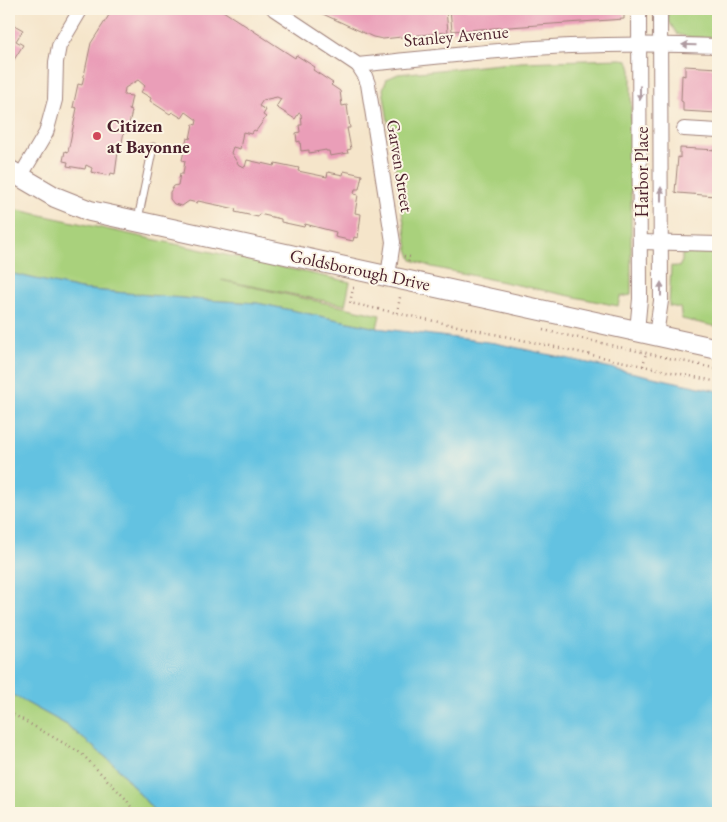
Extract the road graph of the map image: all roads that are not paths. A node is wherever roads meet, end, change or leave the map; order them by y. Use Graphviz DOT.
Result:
graph roads {
  1 [pos="81,9"];
  2 [pos="274,9"];
  3 [pos="639,9"];
  4 [pos="660,9"];
  5 [pos="661,44"];
  6 [pos="640,45"];
  7 [pos="718,46"];
  8 [pos="358,65"];
  9 [pos="684,129"];
  10 [pos="718,131"];
  11 [pos="153,147"];
  12 [pos="14,174"];
  13 [pos="137,222"];
  14 [pos="640,242"];
  15 [pos="661,242"];
  16 [pos="718,244"];
  17 [pos="388,276"];
  18 [pos="646,333"];
  19 [pos="718,348"];
  1 -- 12 [label="street"];
  2 -- 8 [label="street"];
  3 -- 6 [label="street, Harbor Place"];
  4 -- 5 [label="street, Harbor Place"];
  5 -- 6 [label="street, Stanley Avenue"];
  7 -- 5 [label="street, Stanley Avenue, one-way"];
  15 -- 5 [label="street, Harbor Place, one-way"];
  6 -- 8 [label="street, Stanley Avenue"];
  6 -- 14 [label="street, Harbor Place, one-way"];
  8 -- 17 [label="street, Garven Street"];
  9 -- 10 [label="street"];
  11 -- 13 [label="lane"];
  12 -- 13 [label="street, Goldsborough Drive"];
  13 -- 17 [label="street, Goldsborough Drive"];
  14 -- 15 [label="street"];
  14 -- 18 [label="street, Harbor Place"];
  15 -- 16 [label="street"];
  18 -- 15 [label="street, Harbor Place, one-way"];
  17 -- 18 [label="street, Goldsborough Drive"];
  18 -- 19 [label="street, Goldsborough Drive"];
}
